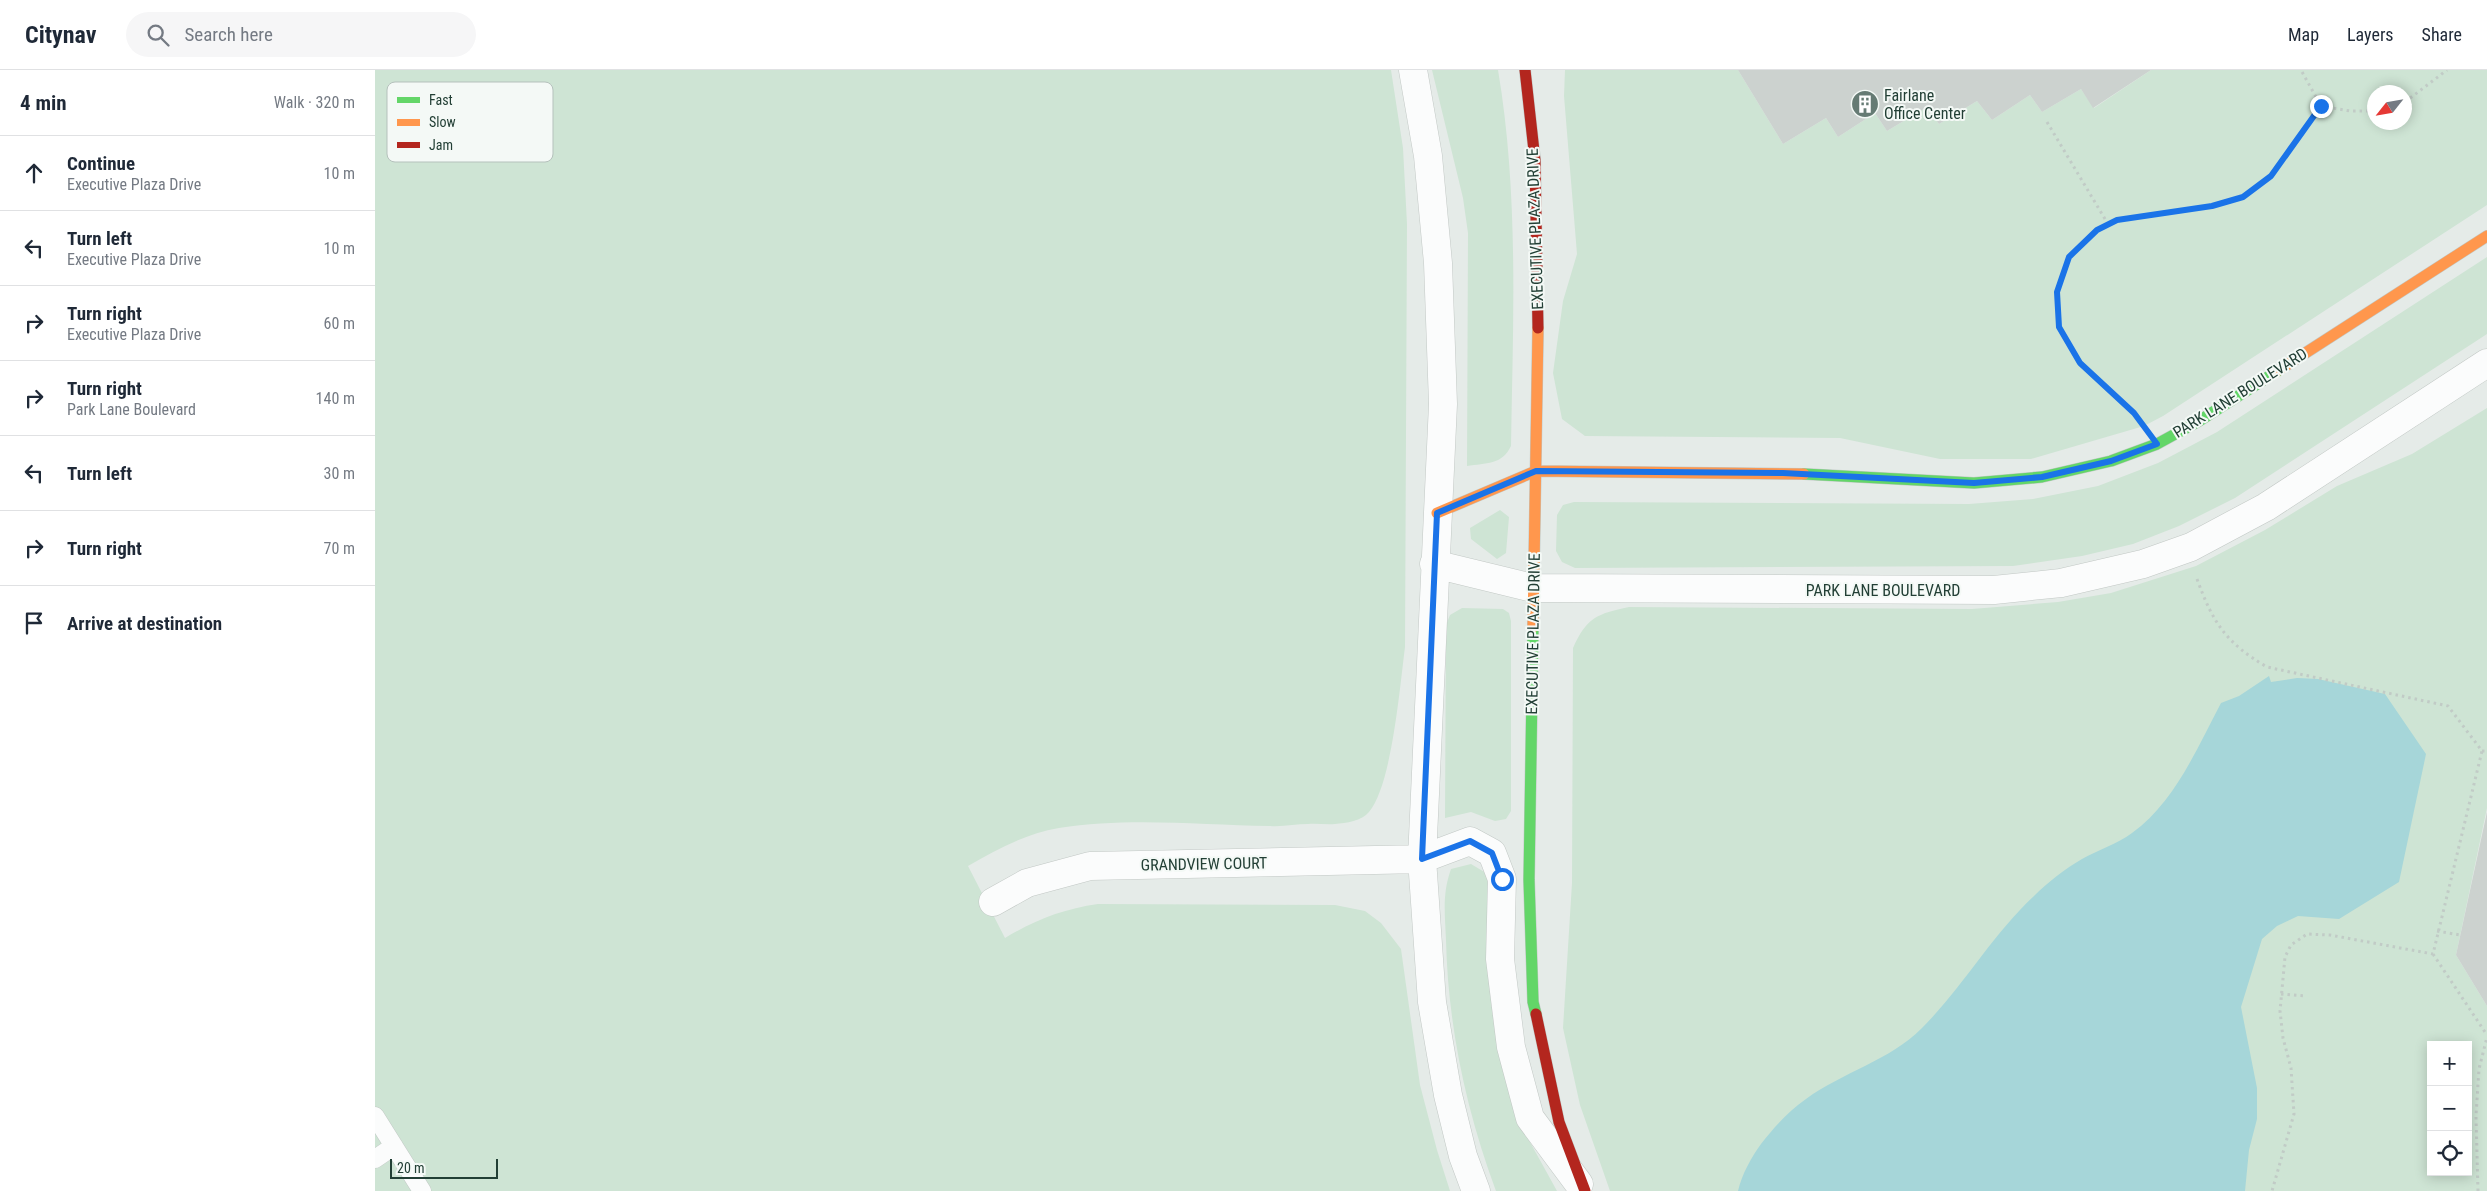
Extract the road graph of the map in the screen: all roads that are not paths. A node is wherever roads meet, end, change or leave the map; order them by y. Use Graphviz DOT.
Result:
graph roads {
  1 [pos="1413,70"];
  2 [pos="1525,70"];
  3 [pos="2487,236"];
  4 [pos="2487,363"];
  5 [pos="1536,471"];
  6 [pos="1437,513"];
  7 [pos="1434,564"];
  8 [pos="1533,588"];
  9 [pos="1422,859"];
  10 [pos="993,902"];
  11 [pos="375,1116"];
  12 [pos="394,1146"];
  13 [pos="375,1159"];
  14 [pos="422,1191"];
  15 [pos="1476,1191"];
  16 [pos="1584,1191"];
  1 -- 6 [label="street"];
  2 -- 5 [label="street, EXECUTIVE PLAZA DRIVE"];
  3 -- 5 [label="street, PARK LANE BOULEVARD"];
  4 -- 8 [label="street, PARK LANE BOULEVARD"];
  5 -- 6 [label="street, PARK LANE BOULEVARD"];
  5 -- 8 [label="street, EXECUTIVE PLAZA DRIVE"];
  6 -- 7 [label="street"];
  7 -- 8 [label="street, PARK LANE BOULEVARD"];
  7 -- 9 [label="street"];
  8 -- 16 [label="street, EXECUTIVE PLAZA DRIVE"];
  9 -- 10 [label="street, GRANDVIEW COURT"];
  9 -- 15 [label="street"];
  9 -- 16 [label="street, EXECUTIVE PLAZA DRIVE"];
  11 -- 12 [label="lane"];
  12 -- 13 [label="lane"];
  12 -- 14 [label="lane"];
}
